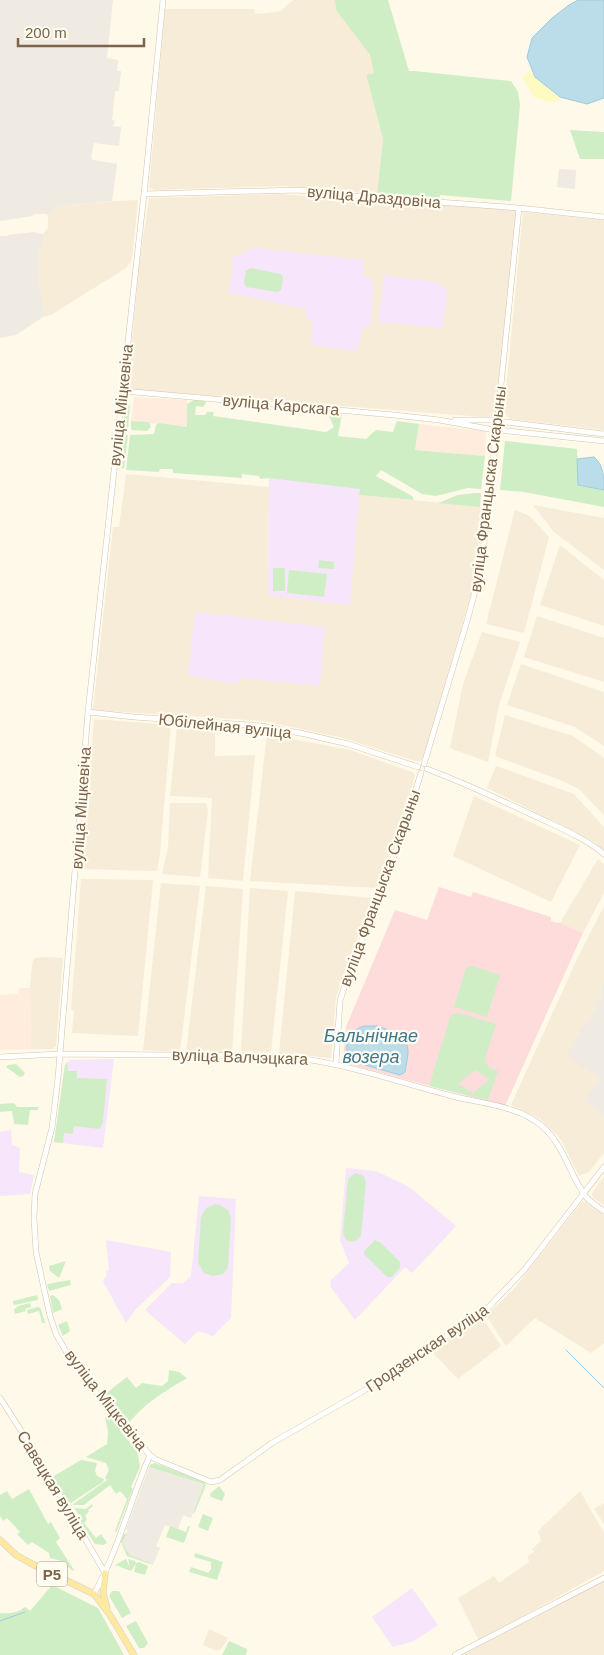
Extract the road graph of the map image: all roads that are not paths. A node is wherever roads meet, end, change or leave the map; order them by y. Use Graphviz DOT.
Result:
graph roads {
  1 [pos="163,0"];
  2 [pos="144,194"];
  3 [pos="519,208"];
  4 [pos="604,217"];
  5 [pos="123,391"];
  6 [pos="439,420"];
  7 [pos="498,421"];
  8 [pos="497,429"];
  9 [pos="604,434"];
  10 [pos="604,441"];
  11 [pos="88,712"];
  12 [pos="426,767"];
  13 [pos="420,770"];
  14 [pos="604,854"];
  15 [pos="60,1054"];
  16 [pos="0,1057"];
  17 [pos="336,1063"];
  18 [pos="604,1167"];
  19 [pos="584,1194"];
  20 [pos="604,1211"];
  21 [pos="0,1398"];
  22 [pos="150,1455"];
  23 [pos="0,1540"];
  24 [pos="105,1573"];
  25 [pos="604,1578"];
  26 [pos="92,1592"];
  27 [pos="110,1615"];
  28 [pos="130,1652"];
  29 [pos="134,1655"];
  30 [pos="455,1655"];
  1 -- 2 [label="street, вуліца Міцкевіча"];
  2 -- 3 [label="street, вуліца Драздовіча"];
  2 -- 5 [label="street, вуліца Міцкевіча"];
  3 -- 4 [label="street, вуліца Драздовіча"];
  3 -- 7 [label="street, вуліца Францыска Скарыны"];
  5 -- 6 [label="street, вуліца Карскага"];
  5 -- 11 [label="street, вуліца Міцкевіча"];
  6 -- 7 [label="street, вуліца Карскага"];
  6 -- 8 [label="street, вуліца Карскага"];
  7 -- 8 [label="street, вуліца Францыска Скарыны"];
  7 -- 9 [label="street, вуліца Карскага"];
  8 -- 10 [label="street, вуліца Карскага"];
  8 -- 12 [label="street, вуліца Францыска Скарыны"];
  11 -- 13 [label="street, Юбілейная вуліца"];
  11 -- 15 [label="street, вуліца Міцкевіча"];
  12 -- 13 [label="street"];
  12 -- 14 [label="street"];
  13 -- 17 [label="street, вуліца Францыска Скарыны"];
  15 -- 16 [label="street, вуліца Валчэцкага"];
  15 -- 17 [label="street, вуліца Валчэцкага"];
  15 -- 22 [label="street, вуліца Міцкевіча"];
  17 -- 19 [label="street, вуліца Валчэцкага"];
  18 -- 19 [label="street, Гродзенская вуліца"];
  19 -- 20 [label="street, вуліца Валчэцкага"];
  19 -- 22 [label="street, Гродзенская вуліца"];
  21 -- 24 [label="street, Савецкая вуліца"];
  22 -- 24 [label="street, вуліца Міцкевіча"];
  23 -- 26 [label="main road, Р5"];
  24 -- 26 [label="street, вуліца Міцкевіча"];
  24 -- 27 [label="main road"];
  25 -- 30 [label="street"];
  26 -- 27 [label="main road"];
  27 -- 28 [label="main road"];
  28 -- 29 [label="main road"];
}
